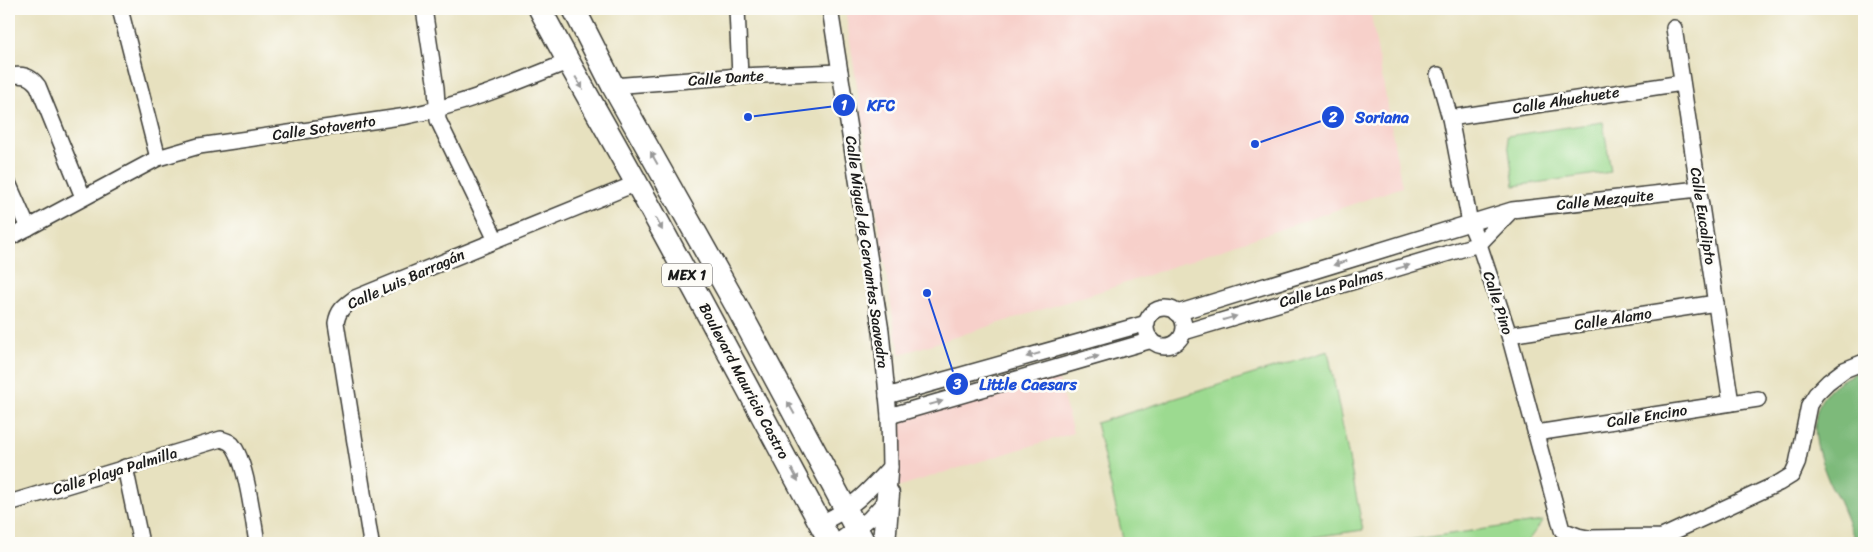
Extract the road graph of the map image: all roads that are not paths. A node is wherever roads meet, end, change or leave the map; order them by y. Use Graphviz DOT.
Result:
graph roads {
  1 [pos="120,9"];
  2 [pos="424,9"];
  3 [pos="540,9"];
  4 [pos="574,9"];
  5 [pos="737,9"];
  6 [pos="830,9"];
  7 [pos="1674,28"];
  8 [pos="567,62"];
  9 [pos="840,72"];
  10 [pos="1438,75"];
  11 [pos="9,76"];
  12 [pos="740,76"];
  13 [pos="1682,83"];
  14 [pos="613,86"];
  15 [pos="437,110"];
  16 [pos="1450,118"];
  17 [pos="158,158"];
  18 [pos="637,183"];
  19 [pos="9,184"];
  20 [pos="1698,189"];
  21 [pos="83,197"];
  22 [pos="1512,210"];
  23 [pos="1470,224"];
  24 [pos="28,228"];
  25 [pos="9,238"];
  26 [pos="496,240"];
  27 [pos="1479,244"];
  28 [pos="1716,303"];
  29 [pos="1177,313"];
  30 [pos="1147,323"];
  31 [pos="1184,332"];
  32 [pos="1509,335"];
  33 [pos="1152,340"];
  34 [pos="1864,362"];
  35 [pos="887,396"];
  36 [pos="1758,399"];
  37 [pos="1731,403"];
  38 [pos="889,416"];
  39 [pos="1536,433"];
  40 [pos="890,466"];
  41 [pos="125,467"];
  42 [pos="888,494"];
  43 [pos="9,504"];
  44 [pos="847,508"];
  45 [pos="820,523"];
  46 [pos="861,536"];
  47 [pos="141,543"];
  48 [pos="257,543"];
  49 [pos="371,543"];
  50 [pos="831,543"];
  51 [pos="836,543"];
  52 [pos="884,543"];
  1 -- 17 [label="street"];
  2 -- 15 [label="street"];
  3 -- 8 [label="main road, Boulevard Mauricio Castro / MEX 1"];
  4 -- 14 [label="main road, Boulevard Mauricio Castro / MEX 1"];
  5 -- 12 [label="street"];
  6 -- 9 [label="street, Calle Miguel de Cervantes Saavedra"];
  7 -- 13 [label="street, Calle Eucalipto"];
  8 -- 15 [label="street, Calle Sotavento"];
  8 -- 18 [label="main road, Boulevard Mauricio Castro / MEX 1, one-way"];
  9 -- 12 [label="street, Calle Dante"];
  9 -- 35 [label="street, Calle Miguel de Cervantes Saavedra"];
  10 -- 16 [label="street, Calle Pino"];
  11 -- 21 [label="street"];
  12 -- 14 [label="street, Calle Dante"];
  13 -- 16 [label="street, Calle Ahuehuete"];
  13 -- 20 [label="street, Calle Eucalipto"];
  44 -- 14 [label="main road, Boulevard Mauricio Castro / MEX 1, one-way"];
  15 -- 17 [label="street, Calle Sotavento"];
  15 -- 26 [label="street"];
  16 -- 23 [label="street, Calle Pino"];
  17 -- 21 [label="street, Calle Sotavento"];
  18 -- 26 [label="street, Calle Luis Barragán"];
  18 -- 45 [label="main road, Boulevard Mauricio Castro / MEX 1, one-way"];
  19 -- 24 [label="street"];
  20 -- 22 [label="street, Calle Mezquite"];
  20 -- 28 [label="street, Calle Eucalipto"];
  21 -- 24 [label="street, Calle Sotavento"];
  22 -- 23 [label="street, Calle Mezquite"];
  22 -- 27 [label="street"];
  23 -- 27 [label="street, Calle Pino"];
  23 -- 29 [label="street, Calle Las Palmas, one-way"];
  24 -- 25 [label="street, Calle Sotavento"];
  26 -- 49 [label="street, Calle Luis Barragán"];
  31 -- 27 [label="street, Calle Las Palmas, one-way"];
  27 -- 32 [label="street, Calle Pino"];
  28 -- 32 [label="street, Calle Alamo"];
  28 -- 37 [label="street, Calle Eucalipto"];
  29 -- 30 [label="street"];
  29 -- 31 [label="street"];
  30 -- 33 [label="street"];
  30 -- 35 [label="street, one-way"];
  31 -- 33 [label="street"];
  32 -- 39 [label="street, Calle Pino"];
  38 -- 33 [label="street, one-way"];
  34 -- 39 [label="street, Calle Pino"];
  35 -- 38 [label="street, Calle Miguel de Cervantes Saavedra"];
  36 -- 37 [label="street, Calle Encino"];
  37 -- 39 [label="street, Calle Encino"];
  38 -- 40 [label="street, Calle Miguel de Cervantes Saavedra"];
  40 -- 42 [label="street, Calle Miguel de Cervantes Saavedra"];
  40 -- 44 [label="street"];
  41 -- 43 [label="street, Calle Playa Palmilla"];
  41 -- 47 [label="street"];
  41 -- 48 [label="street, Calle Playa Palmilla"];
  42 -- 46 [label="street"];
  42 -- 52 [label="main road"];
  44 -- 45 [label="street"];
  44 -- 46 [label="main road, Boulevard Mauricio Castro / MEX 1"];
  45 -- 50 [label="main road, Boulevard Mauricio Castro / MEX 1"];
  46 -- 51 [label="street"];
}
